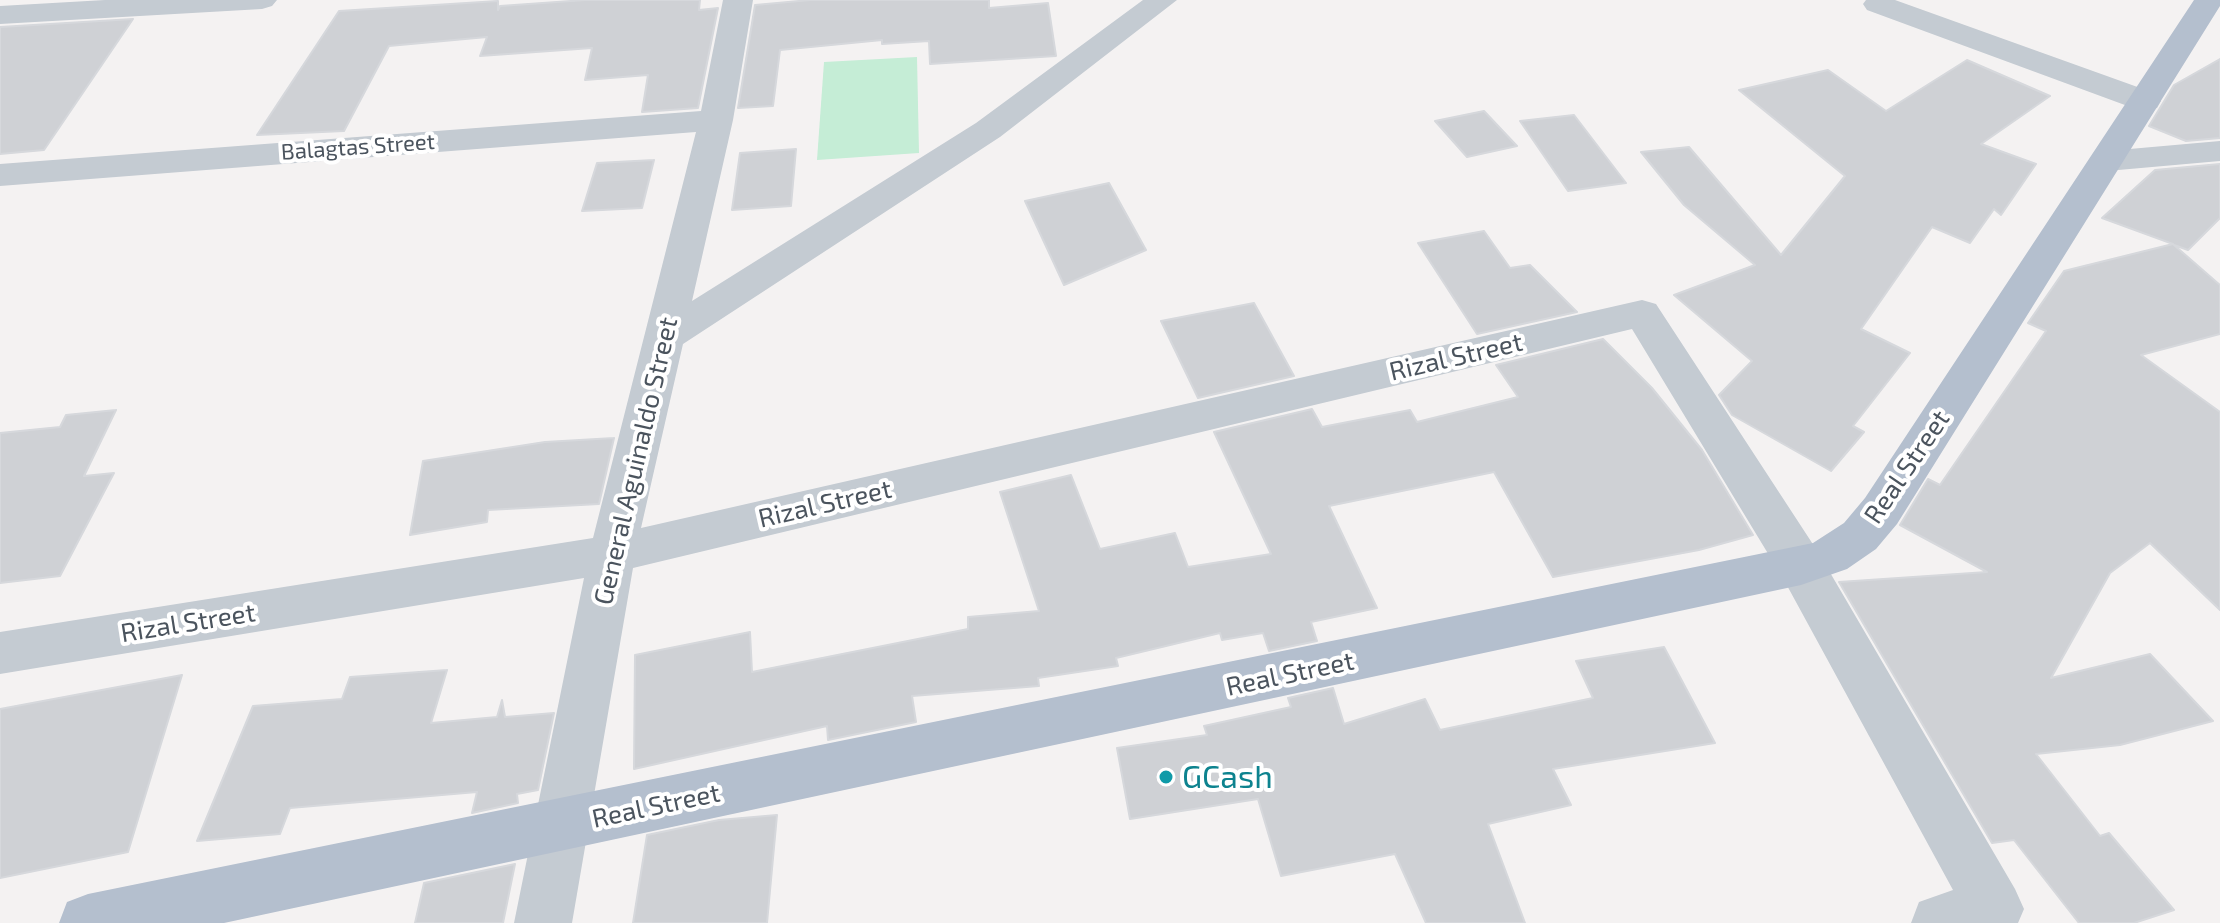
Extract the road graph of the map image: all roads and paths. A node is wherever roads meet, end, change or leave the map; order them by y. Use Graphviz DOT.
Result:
graph roads {
  1 [pos="262,0"];
  2 [pos="738,0"];
  3 [pos="1162,0"];
  4 [pos="2209,0"];
  5 [pos="1878,4"];
  6 [pos="0,15"];
  7 [pos="2145,101"];
  8 [pos="716,120"];
  9 [pos="2220,151"];
  10 [pos="2107,161"];
  11 [pos="0,175"];
  12 [pos="664,337"];
  13 [pos="612,554"];
  14 [pos="1801,566"];
  15 [pos="0,653"];
  16 [pos="563,826"];
  17 [pos="88,923"];
  18 [pos="543,923"];
  19 [pos="1940,923"];
  1 -- 6 [label="street"];
  2 -- 8 [label="street, General Aguinaldo Street"];
  3 -- 12 [label="street"];
  4 -- 7 [label="main road, Real Street"];
  5 -- 7 [label="street"];
  7 -- 10 [label="main road, Real Street"];
  8 -- 11 [label="street, Balagtas Street"];
  8 -- 12 [label="street, General Aguinaldo Street"];
  9 -- 10 [label="street"];
  10 -- 14 [label="main road, Real Street"];
  12 -- 13 [label="street, General Aguinaldo Street"];
  13 -- 14 [label="street, Rizal Street"];
  13 -- 15 [label="street, Rizal Street"];
  13 -- 16 [label="street, General Aguinaldo Street"];
  14 -- 16 [label="main road, Real Street"];
  14 -- 19 [label="street"];
  16 -- 17 [label="main road, Real Street"];
  16 -- 18 [label="street, General Aguinaldo Street"];
}
